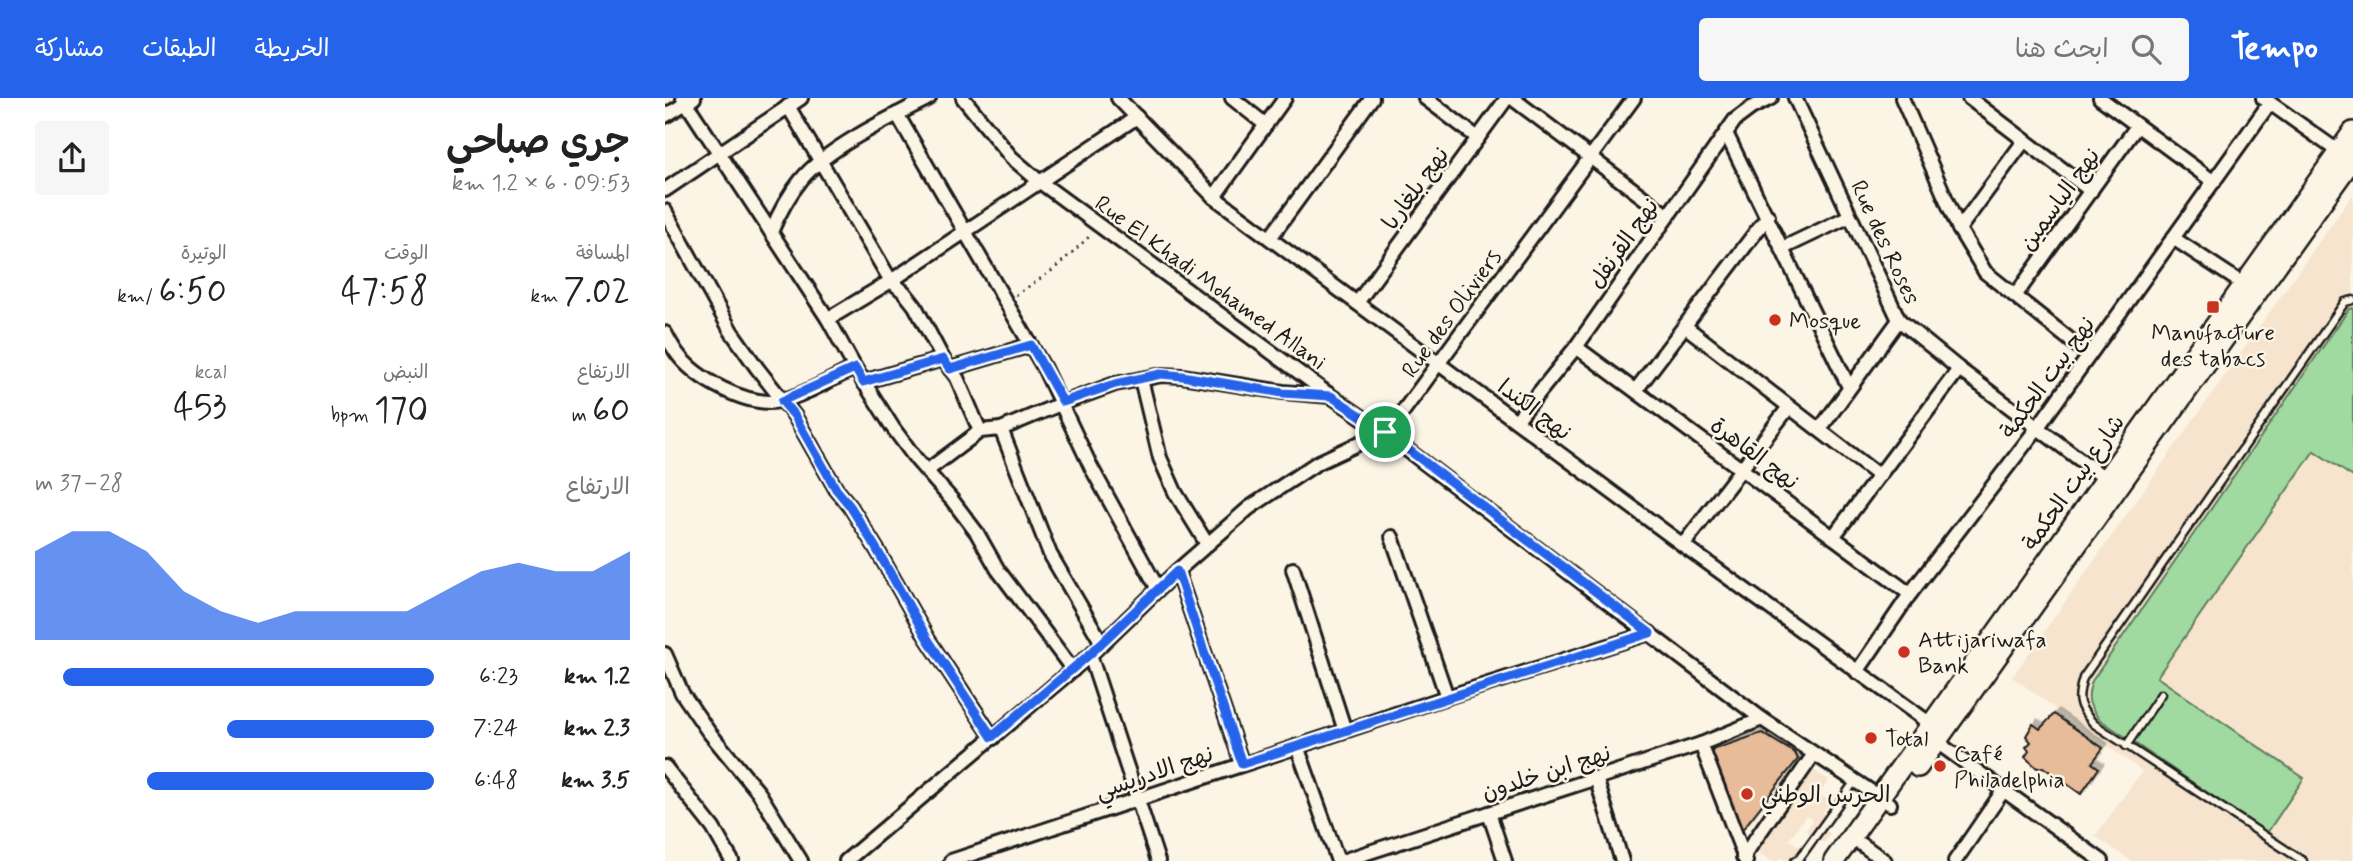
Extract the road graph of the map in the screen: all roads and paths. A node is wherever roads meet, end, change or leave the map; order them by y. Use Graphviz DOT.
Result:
graph roads {
  1 [pos="801,98"];
  2 [pos="929,98"];
  3 [pos="963,98"];
  4 [pos="1118,98"];
  5 [pos="1232,98"];
  6 [pos="1285,98"];
  7 [pos="1372,98"];
  8 [pos="1425,98"];
  9 [pos="1507,98"];
  10 [pos="1512,98"];
  11 [pos="1634,98"];
  12 [pos="1771,98"];
  13 [pos="1795,98"];
  14 [pos="1902,98"];
  15 [pos="1969,98"];
  16 [pos="2100,98"];
  17 [pos="688,100"];
  18 [pos="2266,101"];
  19 [pos="787,106"];
  20 [pos="897,114"];
  21 [pos="665,117"];
  22 [pos="1137,117"];
  23 [pos="1266,125"];
  24 [pos="2137,126"];
  25 [pos="2353,132"];
  26 [pos="1726,133"];
  27 [pos="1478,138"];
  28 [pos="2024,141"];
  29 [pos="719,154"];
  30 [pos="2346,155"];
  31 [pos="1591,158"];
  32 [pos="818,161"];
  33 [pos="1040,182"];
  34 [pos="2214,182"];
  35 [pos="665,190"];
  36 [pos="2091,191"];
  37 [pos="1214,197"];
  38 [pos="665,211"];
  39 [pos="1668,216"];
  40 [pos="1767,216"];
  41 [pos="1850,216"];
  42 [pos="1101,227"];
  43 [pos="1959,229"];
  44 [pos="966,230"];
  45 [pos="771,232"];
  46 [pos="1270,238"];
  47 [pos="2173,238"];
  48 [pos="1783,248"];
  49 [pos="891,281"];
  50 [pos="2243,284"];
  51 [pos="2015,296"];
  52 [pos="1007,300"];
  53 [pos="2353,300"];
  54 [pos="1357,303"];
  55 [pos="828,319"];
  56 [pos="1899,320"];
  57 [pos="1686,327"];
  58 [pos="665,333"];
  59 [pos="1031,345"];
  60 [pos="1576,346"];
  61 [pos="2089,355"];
  62 [pos="947,364"];
  63 [pos="1438,364"];
  64 [pos="855,368"];
  65 [pos="1959,369"];
  66 [pos="1141,379"];
  67 [pos="863,382"];
  68 [pos="1849,387"];
  69 [pos="1636,390"];
  70 [pos="1331,396"];
  71 [pos="782,401"];
  72 [pos="1063,402"];
  73 [pos="1789,407"];
  74 [pos="1516,421"];
  75 [pos="2038,427"];
  76 [pos="1001,429"];
  77 [pos="1820,429"];
  78 [pos="980,431"];
  79 [pos="1385,432"];
  80 [pos="1742,469"];
  81 [pos="928,470"];
  82 [pos="1879,476"];
  83 [pos="2106,479"];
  84 [pos="1392,537"];
  85 [pos="1833,537"];
  86 [pos="1207,544"];
  87 [pos="1683,545"];
  88 [pos="1293,569"];
  89 [pos="1177,571"];
  90 [pos="1158,589"];
  91 [pos="1910,594"];
  92 [pos="1650,633"];
  93 [pos="1102,643"];
  94 [pos="665,654"];
  95 [pos="1090,654"];
  96 [pos="1073,670"];
  97 [pos="1857,672"];
  98 [pos="2161,694"];
  99 [pos="1447,697"];
  100 [pos="1762,719"];
  101 [pos="1345,731"];
  102 [pos="1933,734"];
  103 [pos="992,737"];
  104 [pos="1701,744"];
  105 [pos="1297,746"];
  106 [pos="2126,746"];
  107 [pos="1814,754"];
  108 [pos="1242,764"];
  109 [pos="665,767"];
  110 [pos="1596,778"];
  111 [pos="1855,781"];
  112 [pos="2003,791"];
  113 [pos="1139,800"];
  114 [pos="1885,800"];
  115 [pos="1489,813"];
  116 [pos="1861,844"];
  117 [pos="1385,847"];
  118 [pos="1744,859"];
  119 [pos="732,861"];
  120 [pos="801,861"];
  121 [pos="846,861"];
  122 [pos="951,861"];
  123 [pos="1158,861"];
  124 [pos="1340,861"];
  125 [pos="1390,861"];
  126 [pos="1505,861"];
  127 [pos="1622,861"];
  128 [pos="1795,861"];
  129 [pos="1834,861"];
  130 [pos="1850,861"];
  131 [pos="1885,861"];
  132 [pos="1955,861"];
  133 [pos="2101,861"];
  134 [pos="2303,861"];
  1 -- 19 [label="street"];
  2 -- 20 [label="street"];
  3 -- 33 [label="street, Rue El Khadi Mohamed Allani"];
  4 -- 22 [label="street, نهج الكندا"];
  5 -- 23 [label="street"];
  6 -- 23 [label="street"];
  7 -- 46 [label="street"];
  8 -- 27 [label="street"];
  9 -- 27 [label="street, نهج بلغاريا"];
  10 -- 31 [label="street"];
  11 -- 31 [label="street, Rue des Oliviers"];
  12 -- 26 [label="street, نهج القرنفل"];
  13 -- 41 [label="street, Rue des Roses"];
  14 -- 43 [label="street"];
  15 -- 28 [label="street"];
  16 -- 24 [label="street"];
  17 -- 21 [label="street"];
  17 -- 29 [label="street"];
  18 -- 30 [label="street"];
  18 -- 34 [label="street, نهج بيت الحكمة"];
  19 -- 29 [label="street"];
  19 -- 32 [label="street"];
  20 -- 32 [label="street"];
  20 -- 44 [label="street"];
  22 -- 33 [label="street"];
  22 -- 37 [label="street, نهج الكندا"];
  23 -- 37 [label="street"];
  24 -- 34 [label="street"];
  24 -- 36 [label="street, نهج الياسمين"];
  25 -- 30 [label="main road, شارع بيت الحكمة"];
  26 -- 39 [label="street, نهج القرنفل"];
  26 -- 40 [label="street"];
  27 -- 54 [label="street, نهج بلغاريا"];
  28 -- 36 [label="street"];
  28 -- 43 [label="street"];
  29 -- 35 [label="street"];
  29 -- 45 [label="street"];
  30 -- 50 [label="main road, شارع بيت الحكمة"];
  30 -- 102 [label="main road, شارع بيت الحكمة"];
  31 -- 39 [label="street"];
  31 -- 63 [label="street, Rue des Oliviers"];
  32 -- 45 [label="street"];
  32 -- 49 [label="street"];
  33 -- 42 [label="street, Rue El Khadi Mohamed Allani"];
  33 -- 44 [label="street"];
  34 -- 47 [label="street, نهج بيت الحكمة"];
  36 -- 51 [label="street, نهج الياسمين"];
  37 -- 46 [label="street, نهج الكندا"];
  38 -- 71 [label="street"];
  39 -- 60 [label="street, نهج القرنفل"];
  40 -- 48 [label="street"];
  40 -- 57 [label="street"];
  41 -- 48 [label="street"];
  41 -- 56 [label="street, Rue des Roses"];
  42 -- 52 [label="path"];
  42 -- 70 [label="street, Rue El Khadi Mohamed Allani"];
  43 -- 51 [label="street"];
  44 -- 49 [label="street"];
  44 -- 52 [label="street"];
  45 -- 55 [label="street"];
  46 -- 54 [label="street, نهج الكندا"];
  47 -- 50 [label="street"];
  47 -- 61 [label="street, نهج بيت الحكمة"];
  48 -- 68 [label="street"];
  49 -- 55 [label="street"];
  49 -- 62 [label="street"];
  50 -- 83 [label="main road, شارع بيت الحكمة"];
  51 -- 61 [label="street"];
  52 -- 59 [label="street"];
  53 -- 106 [label="lane"];
  54 -- 63 [label="street, نهج الكندا"];
  55 -- 64 [label="street"];
  56 -- 65 [label="street, Rue des Roses"];
  56 -- 68 [label="street"];
  57 -- 69 [label="street"];
  57 -- 73 [label="street"];
  58 -- 71 [label="street"];
  59 -- 62 [label="street"];
  59 -- 72 [label="street"];
  60 -- 69 [label="street, نهج القاهرة"];
  60 -- 74 [label="street, نهج القرنفل"];
  61 -- 75 [label="street, نهج بيت الحكمة"];
  62 -- 67 [label="street"];
  62 -- 78 [label="street"];
  63 -- 74 [label="street, نهج الكندا"];
  63 -- 79 [label="street, Rue des Oliviers"];
  64 -- 67 [label="street"];
  64 -- 71 [label="street"];
  65 -- 75 [label="street, Rue des Roses"];
  65 -- 82 [label="street"];
  66 -- 70 [label="street"];
  66 -- 72 [label="street"];
  66 -- 86 [label="street"];
  67 -- 81 [label="street"];
  68 -- 77 [label="street"];
  69 -- 80 [label="street, نهج القاهرة"];
  70 -- 79 [label="street, Rue El Khadi Mohamed Allani"];
  71 -- 103 [label="street"];
  72 -- 76 [label="street"];
  72 -- 90 [label="street"];
  73 -- 77 [label="street"];
  73 -- 80 [label="street"];
  74 -- 87 [label="street, نهج الكندا"];
  75 -- 83 [label="street, Rue des Roses"];
  75 -- 91 [label="street, نهج بيت الحكمة"];
  76 -- 78 [label="street"];
  76 -- 93 [label="street"];
  77 -- 82 [label="street"];
  78 -- 81 [label="street"];
  79 -- 86 [label="street, Rue des Oliviers"];
  79 -- 92 [label="street, Rue El Khadi Mohamed Allani"];
  80 -- 85 [label="street, نهج القاهرة"];
  80 -- 87 [label="street"];
  81 -- 96 [label="street"];
  82 -- 85 [label="street"];
  83 -- 102 [label="main road, شارع بيت الحكمة"];
  84 -- 99 [label="street"];
  85 -- 91 [label="street, نهج القاهرة"];
  86 -- 89 [label="street, Rue des Oliviers"];
  87 -- 97 [label="street, نهج الكندا"];
  88 -- 101 [label="street"];
  89 -- 90 [label="street, Rue des Oliviers"];
  89 -- 108 [label="street"];
  90 -- 93 [label="street, Rue des Oliviers"];
  91 -- 97 [label="street, نهج بيت الحكمة"];
  92 -- 99 [label="street, نهج الادريسي"];
  92 -- 100 [label="street, Rue El Khadi Mohamed Allani"];
  93 -- 95 [label="street, Rue des Oliviers"];
  94 -- 120 [label="street"];
  95 -- 96 [label="street, Rue des Oliviers"];
  95 -- 113 [label="street"];
  96 -- 103 [label="street, Rue des Oliviers"];
  97 -- 102 [label="street, نهج الكندا"];
  98 -- 106 [label="lane"];
  99 -- 101 [label="street, نهج الادريسي"];
  100 -- 104 [label="street, نهج ابن خلدون"];
  100 -- 107 [label="street, Rue El Khadi Mohamed Allani"];
  101 -- 105 [label="street, نهج الادريسي"];
  102 -- 112 [label="street, نهج الكندا"];
  102 -- 114 [label="main road, شارع بيت الحكمة"];
  103 -- 121 [label="street, Rue des Oliviers"];
  104 -- 110 [label="street, نهج ابن خلدون"];
  104 -- 118 [label="street"];
  105 -- 108 [label="street, نهج الادريسي"];
  105 -- 124 [label="street"];
  106 -- 134 [label="lane"];
  107 -- 111 [label="street, Rue El Khadi Mohamed Allani"];
  107 -- 118 [label="street"];
  108 -- 113 [label="street, نهج الادريسي"];
  109 -- 119 [label="street"];
  110 -- 115 [label="street, نهج ابن خلدون"];
  110 -- 127 [label="street"];
  111 -- 114 [label="street, Rue El Khadi Mohamed Allani"];
  111 -- 128 [label="lane"];
  112 -- 132 [label="street"];
  112 -- 133 [label="street, نهج الكندا"];
  113 -- 122 [label="street, نهج الادريسي"];
  113 -- 123 [label="street"];
  114 -- 116 [label="main road, شارع بيت الحكمة"];
  114 -- 129 [label="main road, شارع بيت الحكمة"];
  115 -- 117 [label="street, نهج ابن خلدون"];
  115 -- 126 [label="street"];
  116 -- 130 [label="main road, شارع بيت الحكمة"];
  116 -- 131 [label="street"];
  117 -- 124 [label="street, نهج ابن خلدون"];
  117 -- 125 [label="street"];
}
